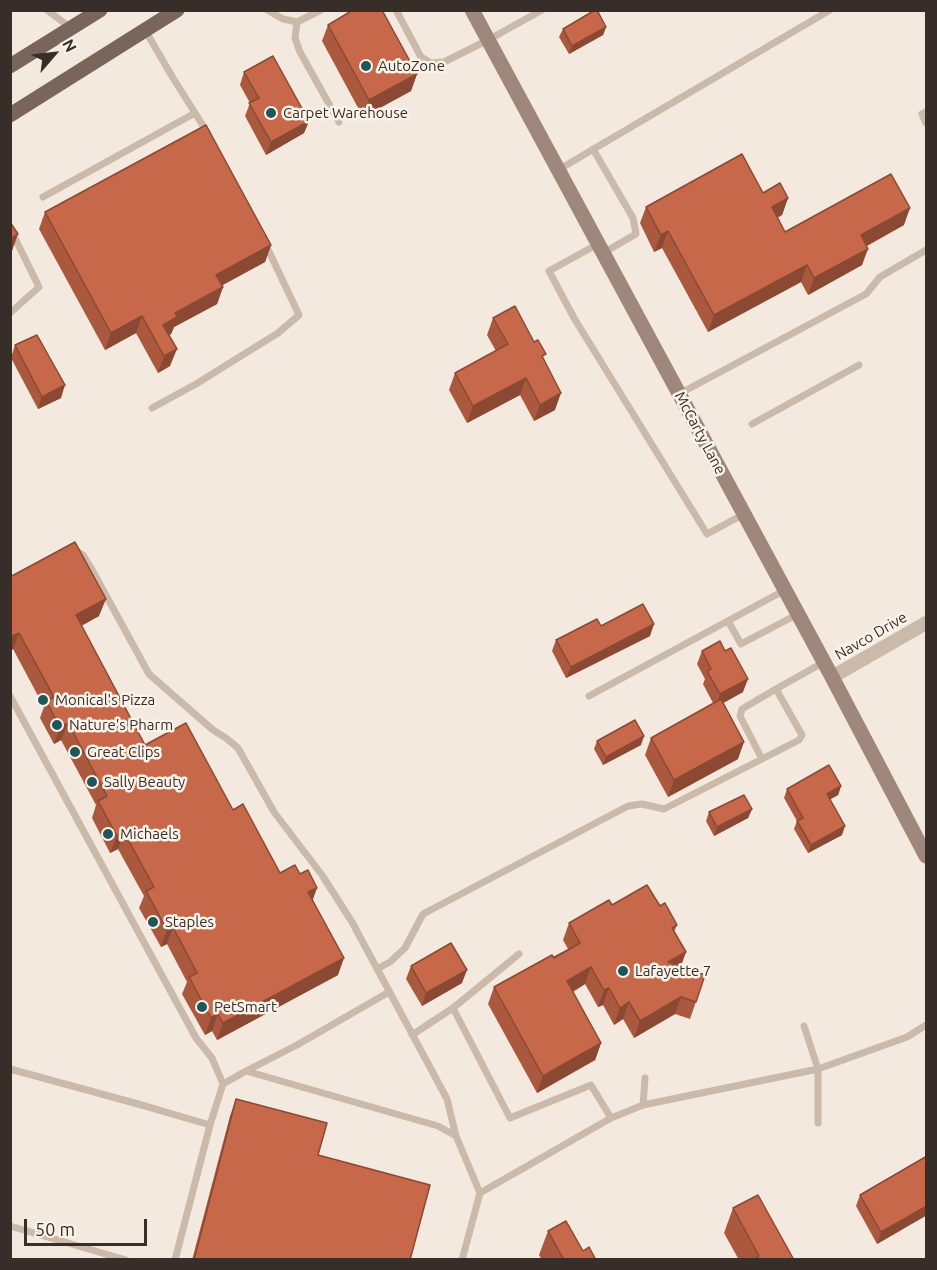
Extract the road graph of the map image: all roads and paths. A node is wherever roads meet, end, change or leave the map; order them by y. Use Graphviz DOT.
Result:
graph roads {
  1 [pos="47,10"];
  2 [pos="100,10"];
  3 [pos="177,10"];
  4 [pos="267,10"];
  5 [pos="321,10"];
  6 [pos="396,10"];
  7 [pos="472,10"];
  8 [pos="542,10"];
  9 [pos="830,10"];
  10 [pos="297,22"];
  11 [pos="71,28"];
  12 [pos="145,30"];
  13 [pos="488,40"];
  14 [pos="10,66"];
  15 [pos="927,112"];
  16 [pos="195,113"];
  17 [pos="10,115"];
  18 [pos="339,122"];
  19 [pos="927,123"];
  20 [pos="210,136"];
  21 [pos="593,149"];
  22 [pos="558,170"];
  23 [pos="43,197"];
  24 [pos="10,228"];
  25 [pos="259,232"];
  26 [pos="600,248"];
  27 [pos="927,250"];
  28 [pos="10,313"];
  29 [pos="859,365"];
  30 [pos="679,394"];
  31 [pos="152,408"];
  32 [pos="752,424"];
  33 [pos="744,514"];
  34 [pos="63,551"];
  35 [pos="785,590"];
  36 [pos="798,614"];
  37 [pos="728,621"];
  38 [pos="927,623"];
  39 [pos="824,662"];
  40 [pos="832,677"];
  41 [pos="776,689"];
  42 [pos="10,696"];
  43 [pos="589,696"];
  44 [pos="762,759"];
  45 [pos="927,856"];
  46 [pos="519,954"];
  47 [pos="377,969"];
  48 [pos="389,992"];
  49 [pos="453,1008"];
  50 [pos="927,1025"];
  51 [pos="804,1026"];
  52 [pos="412,1035"];
  53 [pos="818,1069"];
  54 [pos="10,1070"];
  55 [pos="246,1071"];
  56 [pos="645,1078"];
  57 [pos="223,1084"];
  58 [pos="644,1105"];
  59 [pos="611,1118"];
  60 [pos="818,1124"];
  61 [pos="210,1125"];
  62 [pos="456,1136"];
  63 [pos="480,1193"];
  64 [pos="10,1226"];
  65 [pos="126,1260"];
  66 [pos="175,1260"];
  67 [pos="462,1260"];
  1 -- 11 [label="lane"];
  2 -- 11 [label="main road"];
  3 -- 12 [label="main road"];
  4 -- 10 [label="lane"];
  5 -- 10 [label="lane"];
  6 -- 13 [label="lane"];
  7 -- 13 [label="main road, McCarty Lane"];
  8 -- 13 [label="lane"];
  9 -- 21 [label="lane"];
  10 -- 18 [label="lane"];
  11 -- 14 [label="main road"];
  12 -- 16 [label="lane"];
  12 -- 17 [label="main road"];
  13 -- 22 [label="main road, McCarty Lane"];
  15 -- 19 [label="lane"];
  16 -- 20 [label="lane"];
  16 -- 23 [label="lane"];
  21 -- 22 [label="lane"];
  21 -- 26 [label="lane"];
  22 -- 26 [label="main road, McCarty Lane"];
  24 -- 28 [label="lane"];
  25 -- 31 [label="lane"];
  26 -- 30 [label="main road, McCarty Lane"];
  26 -- 33 [label="lane"];
  27 -- 30 [label="lane"];
  29 -- 32 [label="lane"];
  30 -- 33 [label="main road, McCarty Lane"];
  33 -- 35 [label="main road, McCarty Lane"];
  34 -- 47 [label="lane"];
  35 -- 36 [label="main road, McCarty Lane"];
  35 -- 37 [label="lane"];
  36 -- 37 [label="lane"];
  36 -- 39 [label="main road, McCarty Lane"];
  37 -- 43 [label="lane"];
  38 -- 40 [label="street, Navco Drive"];
  39 -- 40 [label="main road, McCarty Lane"];
  39 -- 41 [label="lane"];
  40 -- 45 [label="main road, McCarty Lane"];
  41 -- 44 [label="lane"];
  41 -- 44 [label="lane"];
  42 -- 57 [label="lane"];
  44 -- 47 [label="lane"];
  46 -- 49 [label="lane"];
  47 -- 48 [label="lane"];
  48 -- 52 [label="lane"];
  48 -- 55 [label="lane"];
  49 -- 52 [label="lane"];
  49 -- 59 [label="lane"];
  50 -- 53 [label="lane"];
  51 -- 53 [label="lane"];
  52 -- 62 [label="lane"];
  53 -- 58 [label="lane"];
  53 -- 60 [label="lane"];
  54 -- 61 [label="lane"];
  55 -- 57 [label="lane"];
  55 -- 62 [label="lane"];
  56 -- 58 [label="lane"];
  57 -- 61 [label="lane"];
  58 -- 59 [label="lane"];
  59 -- 63 [label="lane"];
  61 -- 66 [label="lane"];
  62 -- 63 [label="lane"];
  63 -- 67 [label="lane"];
  64 -- 65 [label="lane"];
}
